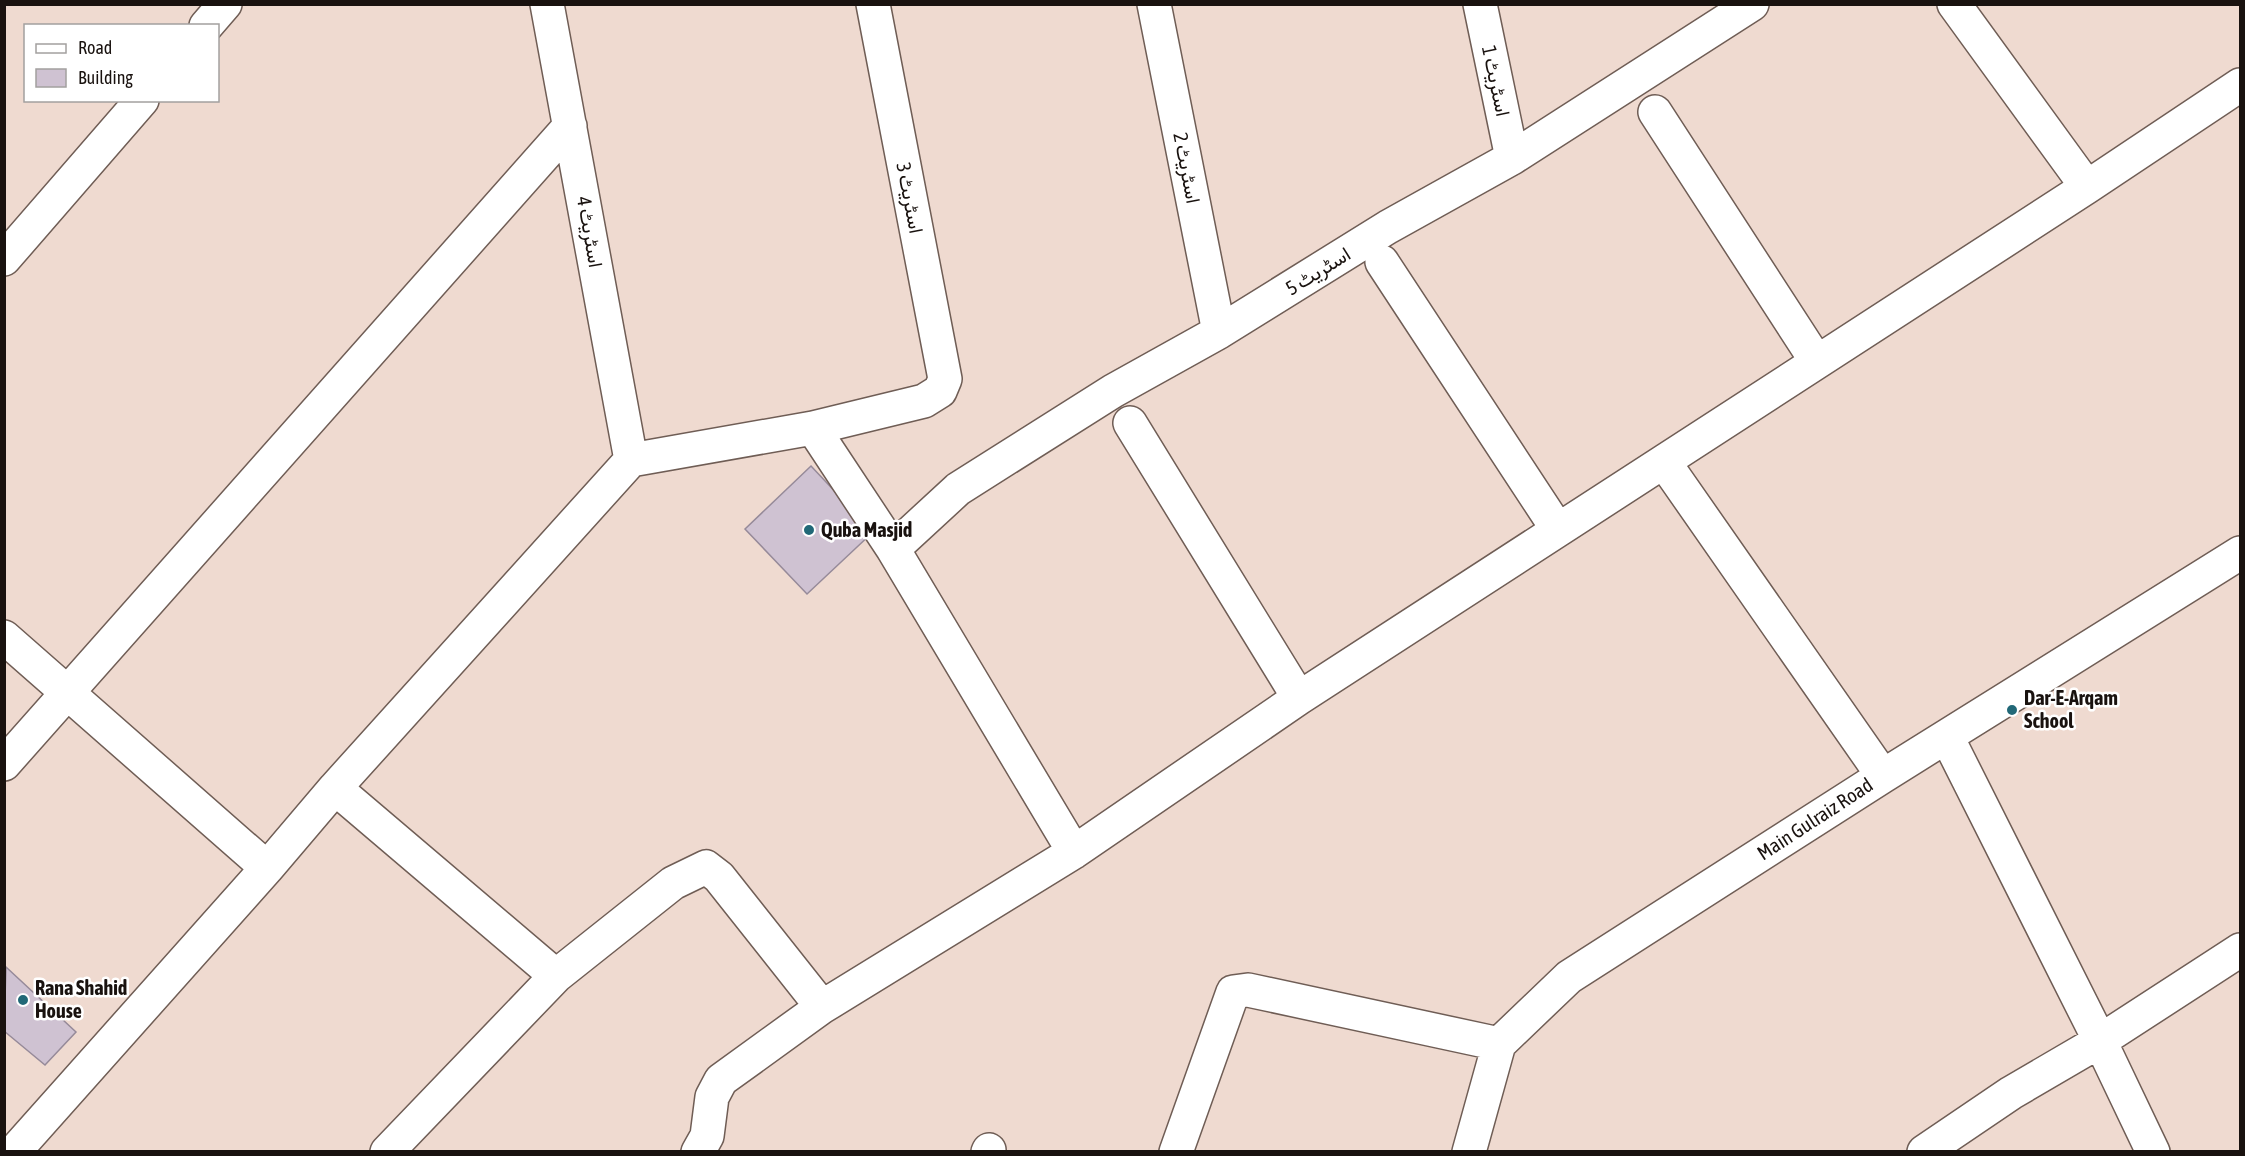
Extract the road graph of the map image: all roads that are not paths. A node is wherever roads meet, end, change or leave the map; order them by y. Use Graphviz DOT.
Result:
graph roads {
  1 [pos="225,4"];
  2 [pos="547,4"];
  3 [pos="873,4"];
  4 [pos="1154,4"];
  5 [pos="1480,4"];
  6 [pos="1752,4"];
  7 [pos="1954,4"];
  8 [pos="208,24"];
  9 [pos="2241,85"];
  10 [pos="140,102"];
  11 [pos="1654,112"];
  12 [pos="570,126"];
  13 [pos="1512,158"];
  14 [pos="2087,187"];
  15 [pos="4,259"];
  16 [pos="1382,262"];
  17 [pos="1219,332"];
  18 [pos="1817,362"];
  19 [pos="1130,423"];
  20 [pos="813,428"];
  21 [pos="631,460"];
  22 [pos="1664,462"];
  23 [pos="1558,530"];
  24 [pos="892,549"];
  25 [pos="2241,553"];
  26 [pos="4,637"];
  27 [pos="68,693"];
  28 [pos="1299,698"];
  29 [pos="1947,737"];
  30 [pos="4,764"];
  31 [pos="1883,776"];
  32 [pos="335,788"];
  33 [pos="1074,852"];
  34 [pos="267,868"];
  35 [pos="2241,950"];
  36 [pos="556,976"];
  37 [pos="822,1007"];
  38 [pos="2100,1041"];
  39 [pos="1499,1044"];
  40 [pos="14,1152"];
  41 [pos="387,1152"];
  42 [pos="698,1152"];
  43 [pos="1176,1152"];
  44 [pos="1469,1152"];
  45 [pos="1924,1152"];
  46 [pos="2153,1152"];
  1 -- 8 [label="street"];
  2 -- 12 [label="street, اسٹریٹ 4"];
  3 -- 20 [label="street, اسٹریٹ 3"];
  4 -- 17 [label="street, اسٹریٹ 2"];
  5 -- 13 [label="street, اسٹریٹ 1"];
  6 -- 13 [label="street, اسٹریٹ 5"];
  7 -- 14 [label="street"];
  9 -- 14 [label="street"];
  10 -- 15 [label="street"];
  11 -- 18 [label="street"];
  12 -- 21 [label="street, اسٹریٹ 4"];
  12 -- 27 [label="street"];
  13 -- 17 [label="street, اسٹریٹ 5"];
  14 -- 18 [label="street"];
  16 -- 23 [label="street"];
  17 -- 24 [label="street, اسٹریٹ 5"];
  18 -- 22 [label="street"];
  19 -- 28 [label="street"];
  20 -- 21 [label="street"];
  20 -- 24 [label="street"];
  21 -- 32 [label="street"];
  22 -- 23 [label="street"];
  22 -- 31 [label="street"];
  23 -- 28 [label="street"];
  24 -- 33 [label="street"];
  25 -- 29 [label="street, Main Gulraiz Road"];
  26 -- 27 [label="street"];
  27 -- 30 [label="street"];
  27 -- 34 [label="street"];
  28 -- 33 [label="street"];
  29 -- 31 [label="street, Main Gulraiz Road"];
  29 -- 38 [label="street"];
  31 -- 39 [label="street, Main Gulraiz Road"];
  32 -- 34 [label="street"];
  32 -- 36 [label="street"];
  33 -- 37 [label="street"];
  34 -- 40 [label="street"];
  35 -- 38 [label="street"];
  36 -- 37 [label="street"];
  36 -- 41 [label="street"];
  37 -- 42 [label="street"];
  38 -- 45 [label="street"];
  38 -- 46 [label="street"];
  39 -- 43 [label="street"];
  39 -- 44 [label="street"];
}
